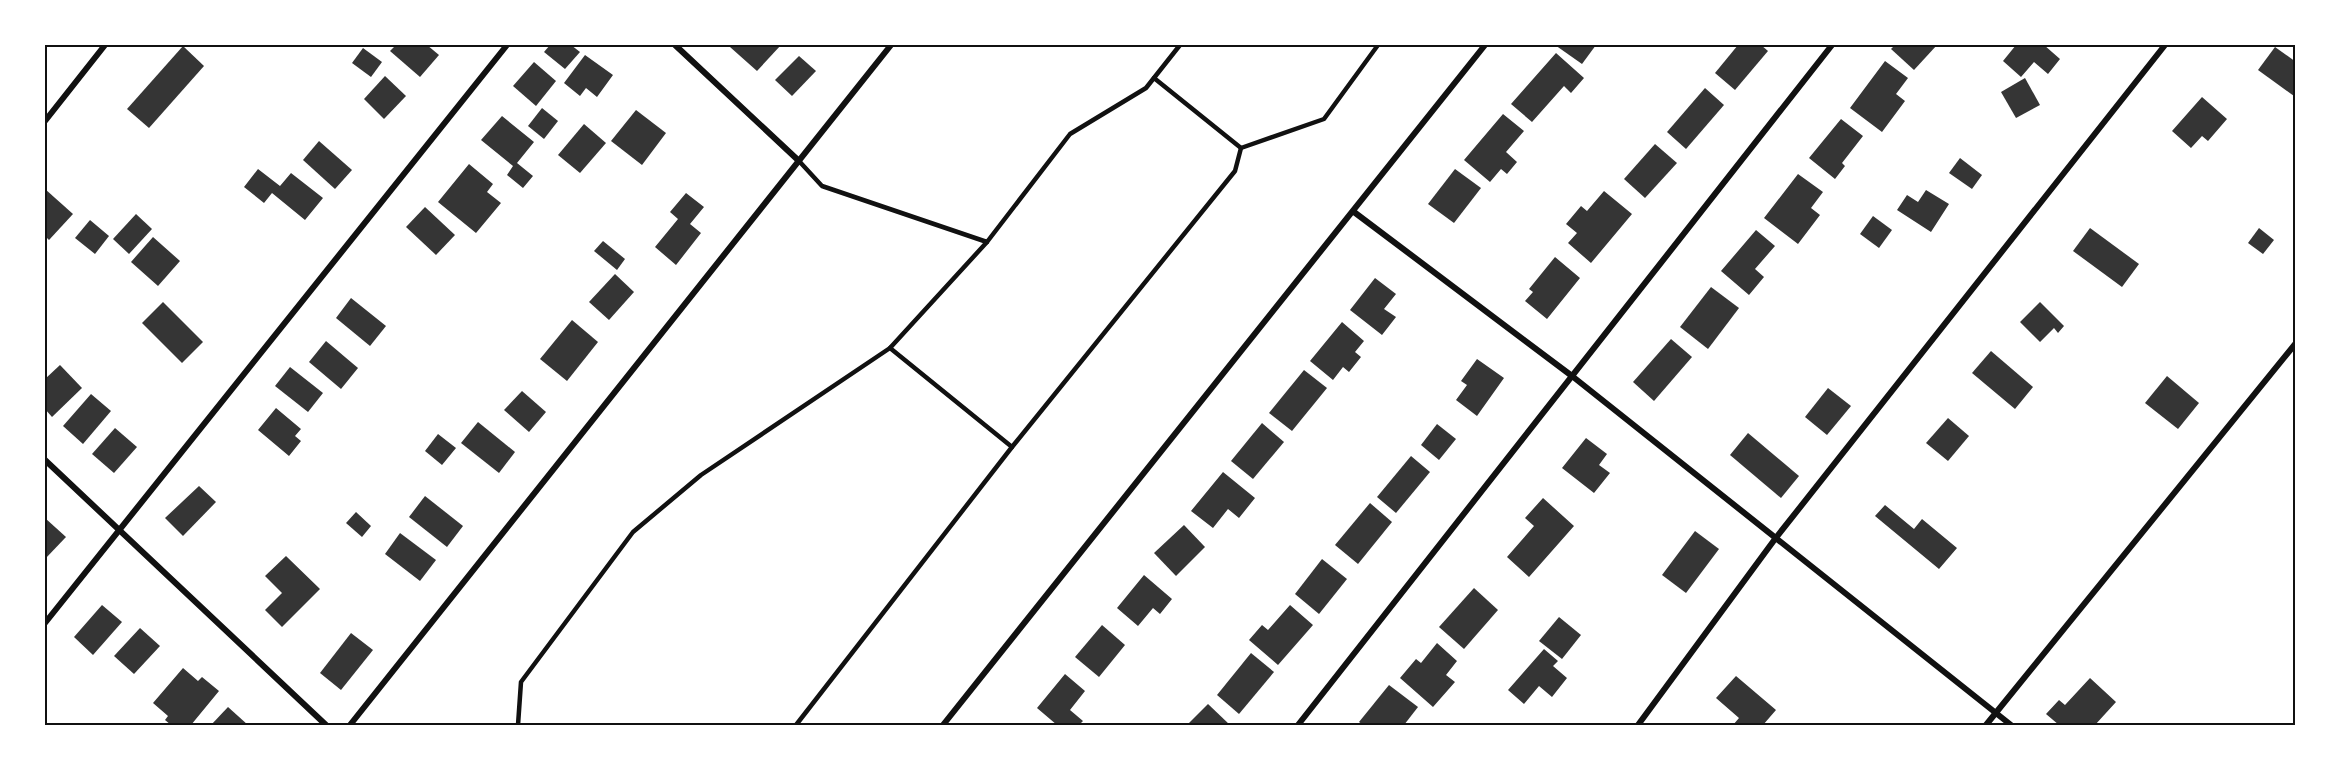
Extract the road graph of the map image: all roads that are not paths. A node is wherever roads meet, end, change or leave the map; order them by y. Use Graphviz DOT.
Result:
graph roads {
  1 [pos="105,45"];
  2 [pos="507,45"];
  3 [pos="675,45"];
  4 [pos="891,45"];
  5 [pos="1180,45"];
  6 [pos="1378,45"];
  7 [pos="1485,45"];
  8 [pos="1832,45"];
  9 [pos="2165,45"];
  10 [pos="1154,78"];
  11 [pos="45,121"];
  12 [pos="1241,148"];
  13 [pos="799,160"];
  14 [pos="1354,212"];
  15 [pos="987,242"];
  16 [pos="2296,343"];
  17 [pos="890,348"];
  18 [pos="1572,376"];
  19 [pos="1012,447"];
  20 [pos="45,460"];
  21 [pos="119,531"];
  22 [pos="1775,539"];
  23 [pos="45,623"];
  24 [pos="1995,713"];
  25 [pos="326,725"];
  26 [pos="350,725"];
  27 [pos="518,725"];
  28 [pos="796,725"];
  29 [pos="943,725"];
  30 [pos="1298,725"];
  31 [pos="1638,725"];
  32 [pos="1986,725"];
  33 [pos="2011,725"];
  1 -- 11 [label="street"];
  2 -- 21 [label="street"];
  3 -- 13 [label="street"];
  4 -- 13 [label="street"];
  5 -- 10 [label="lane"];
  6 -- 12 [label="lane"];
  7 -- 14 [label="street"];
  8 -- 18 [label="street"];
  9 -- 22 [label="street"];
  10 -- 12 [label="lane"];
  10 -- 15 [label="lane"];
  12 -- 19 [label="lane"];
  13 -- 15 [label="lane"];
  13 -- 26 [label="street"];
  14 -- 18 [label="street"];
  14 -- 29 [label="street"];
  15 -- 17 [label="lane"];
  16 -- 24 [label="street"];
  17 -- 19 [label="lane"];
  17 -- 27 [label="lane"];
  18 -- 22 [label="street"];
  18 -- 30 [label="street"];
  19 -- 28 [label="lane"];
  20 -- 21 [label="street"];
  21 -- 23 [label="street"];
  21 -- 25 [label="street"];
  22 -- 24 [label="street"];
  22 -- 31 [label="street"];
  24 -- 32 [label="street"];
  24 -- 33 [label="street"];
}
